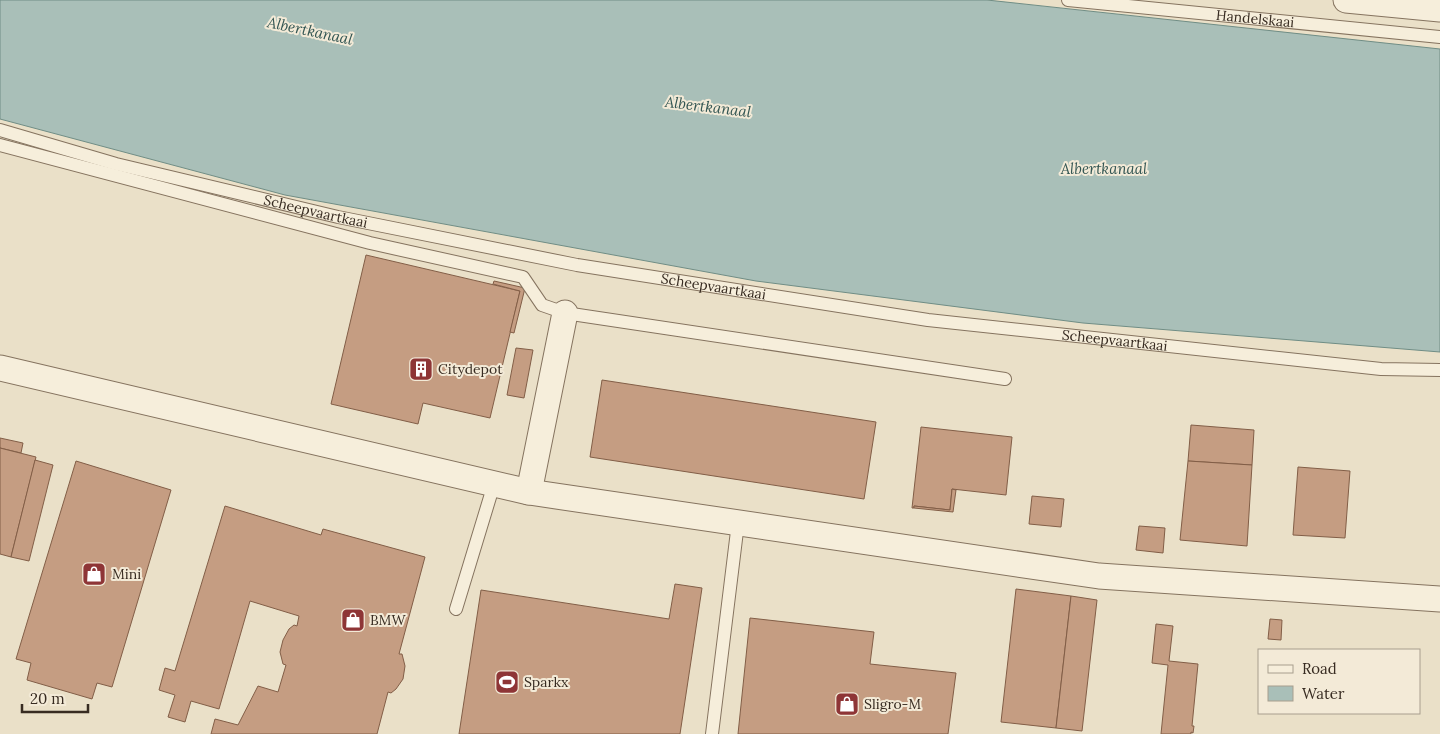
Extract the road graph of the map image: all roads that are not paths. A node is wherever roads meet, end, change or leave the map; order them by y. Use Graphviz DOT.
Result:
graph roads {
  1 [pos="1068,0"];
  2 [pos="1346,0"];
  3 [pos="1435,6"];
  4 [pos="1440,37"];
  5 [pos="0,130"];
  6 [pos="0,145"];
  7 [pos="565,313"];
  8 [pos="0,368"];
  9 [pos="1440,370"];
  10 [pos="1005,380"];
  11 [pos="494,484"];
  12 [pos="529,492"];
  13 [pos="738,523"];
  14 [pos="1440,599"];
  15 [pos="456,609"];
  16 [pos="712,734"];
  1 -- 4 [label="lane, Handelskaai"];
  2 -- 3 [label="street"];
  5 -- 9 [label="lane, Scheepvaartkaai"];
  6 -- 7 [label="lane"];
  7 -- 10 [label="lane"];
  7 -- 12 [label="street"];
  8 -- 11 [label="street"];
  11 -- 12 [label="street"];
  11 -- 15 [label="lane"];
  12 -- 13 [label="street"];
  13 -- 14 [label="street"];
  13 -- 16 [label="lane"];
}
